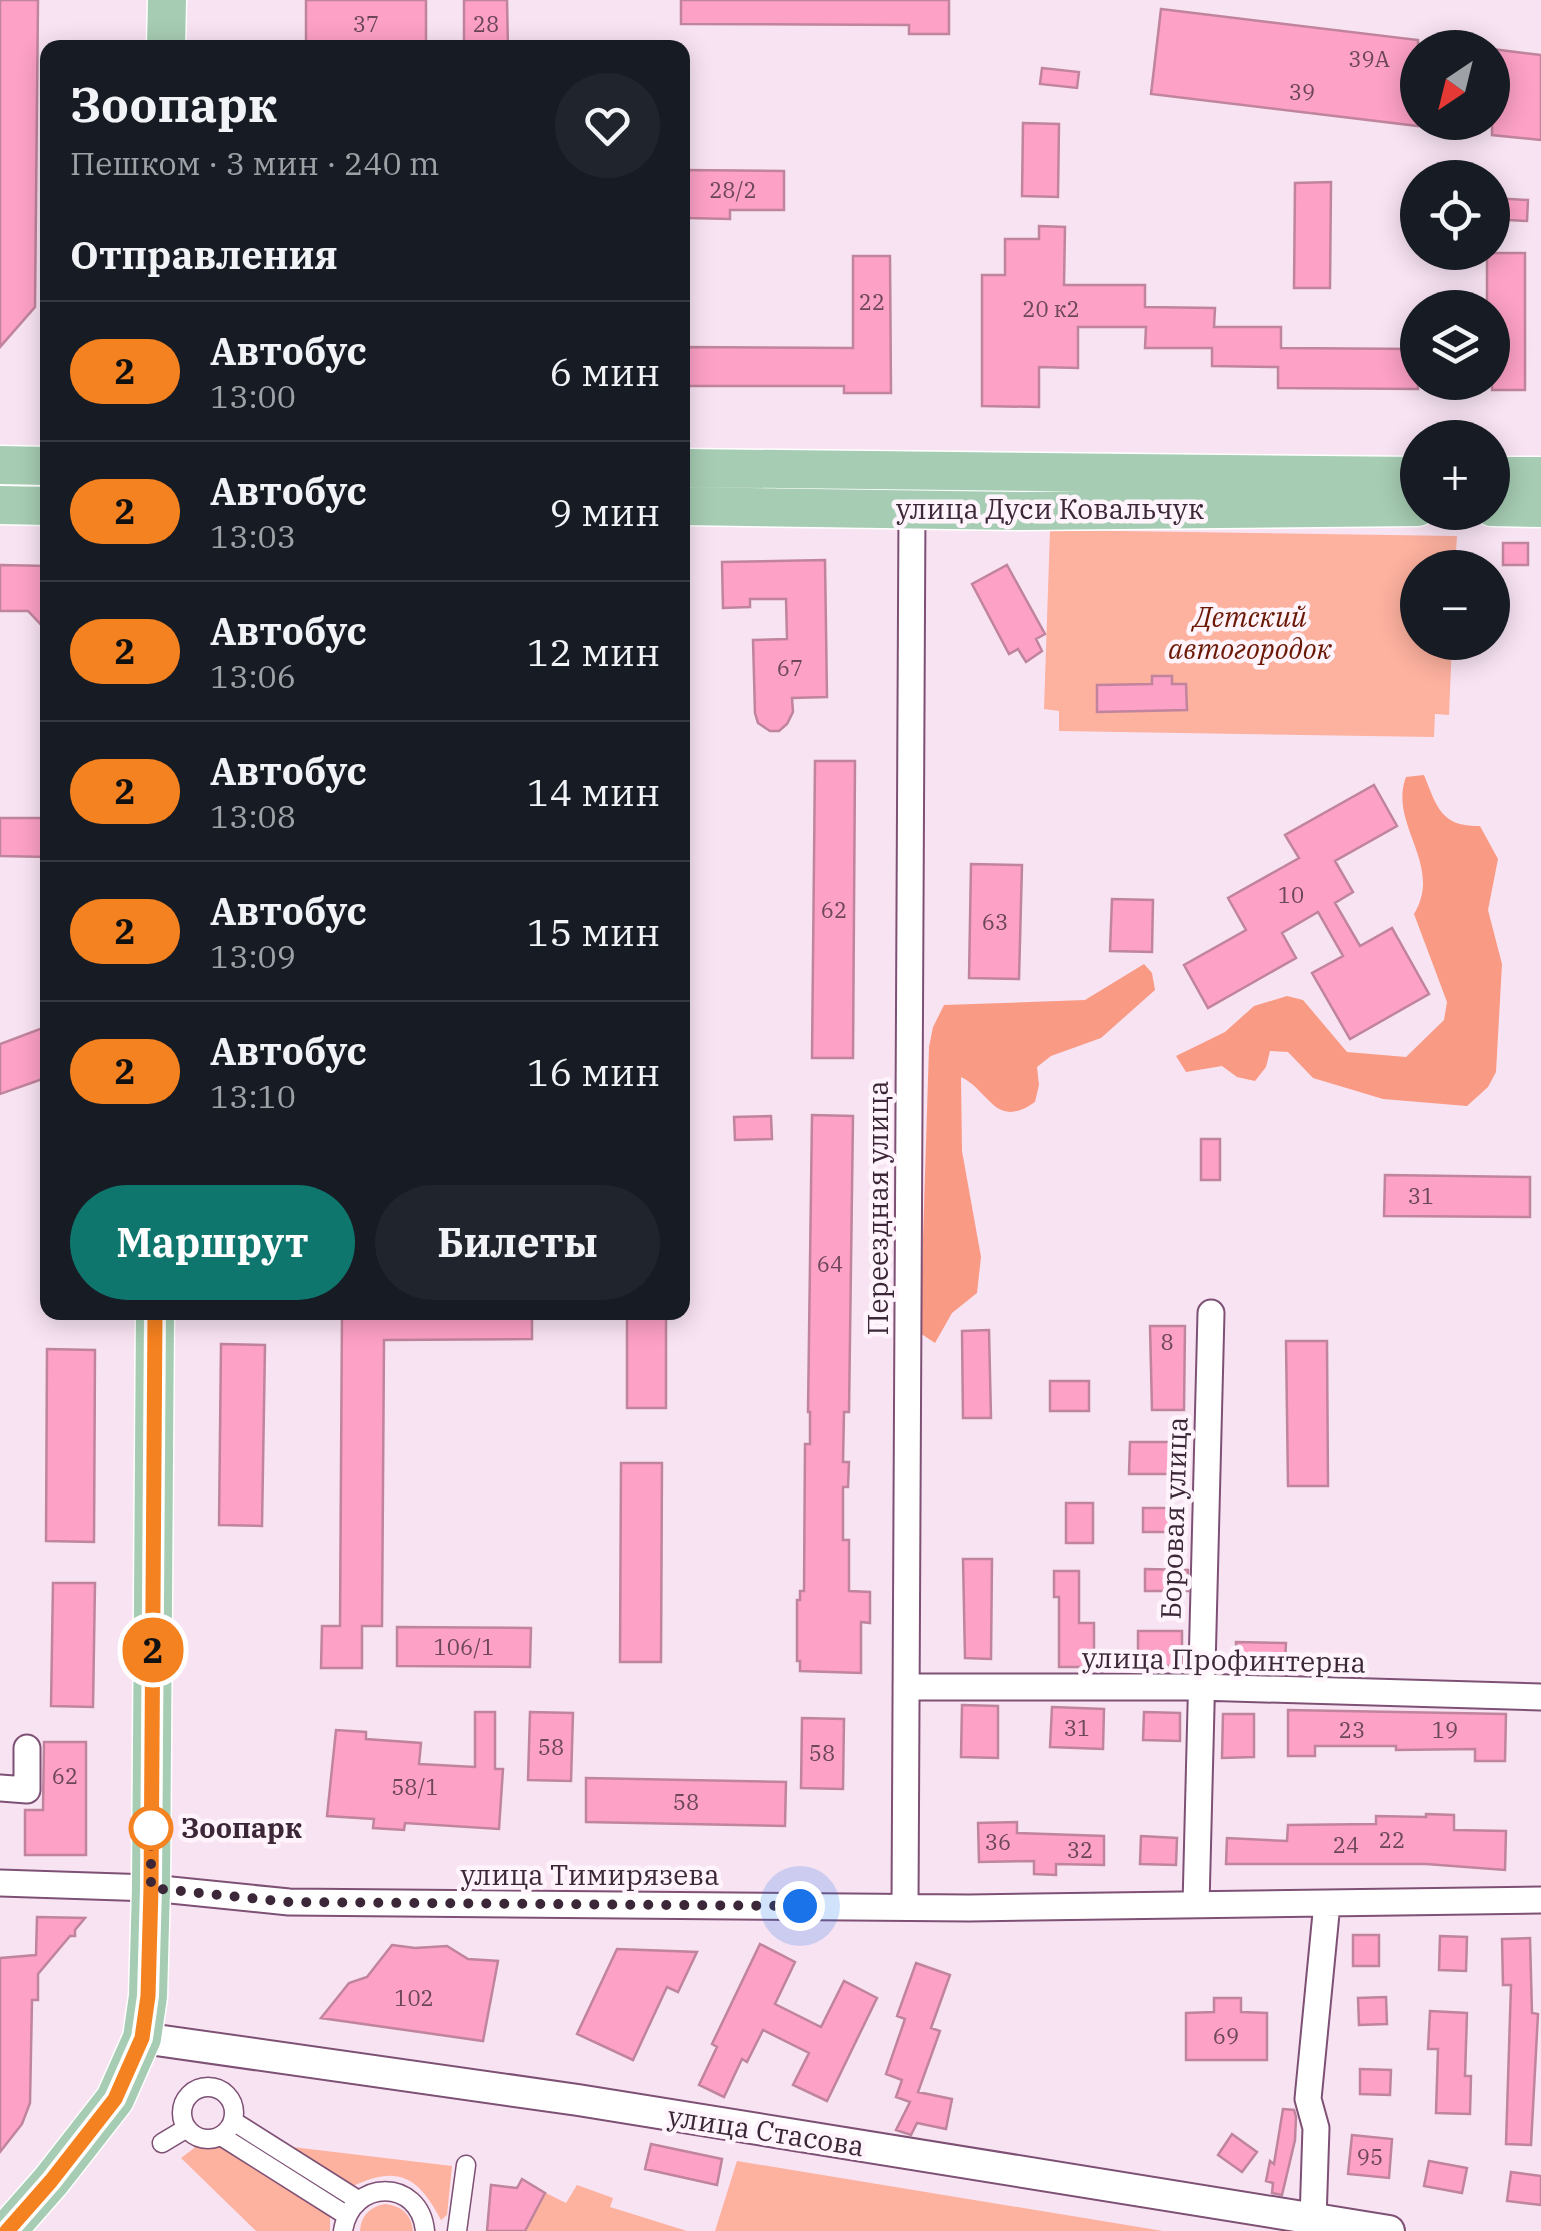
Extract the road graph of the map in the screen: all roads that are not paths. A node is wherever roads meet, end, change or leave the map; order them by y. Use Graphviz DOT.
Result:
graph roads {
  1 [pos="167,0"];
  2 [pos="166,40"];
  3 [pos="0,466"];
  4 [pos="40,466"];
  5 [pos="690,468"];
  6 [pos="1400,476"];
  7 [pos="1510,476"];
  8 [pos="1541,476"];
  9 [pos="0,506"];
  10 [pos="40,506"];
  11 [pos="690,506"];
  12 [pos="1400,507"];
  13 [pos="1510,507"];
  14 [pos="1541,508"];
  15 [pos="912,510"];
  16 [pos="1210,1313"];
  17 [pos="155,1320"];
  18 [pos="906,1687"];
  19 [pos="1199,1687"];
  20 [pos="1541,1697"];
  21 [pos="27,1748"];
  22 [pos="0,1788"];
  23 [pos="0,1883"];
  24 [pos="151,1888"];
  25 [pos="1541,1900"];
  26 [pos="1327,1903"];
  27 [pos="1196,1905"];
  28 [pos="904,1908"];
  29 [pos="142,2038"];
  30 [pos="187,2128"];
  31 [pos="227,2128"];
  32 [pos="162,2143"];
  33 [pos="466,2165"];
  34 [pos="349,2215"];
  35 [pos="1313,2220"];
  36 [pos="433,2226"];
  37 [pos="7,2231"];
  38 [pos="457,2231"];
  39 [pos="1389,2231"];
  1 -- 2 [label="main road"];
  3 -- 4 [label="main road"];
  5 -- 6 [label="main road, улица Дуси Ковальчук"];
  7 -- 8 [label="main road"];
  9 -- 10 [label="main road"];
  11 -- 15 [label="main road, улица Дуси Ковальчук"];
  12 -- 15 [label="main road, улица Дуси Ковальчук"];
  13 -- 14 [label="main road"];
  15 -- 18 [label="street, Переездная улица"];
  16 -- 19 [label="street, Боровая улица"];
  17 -- 24 [label="main road"];
  18 -- 19 [label="street, улица Профинтерна"];
  18 -- 28 [label="street, Переездная улица"];
  19 -- 20 [label="street, улица Профинтерна"];
  19 -- 27 [label="street, Боровая улица"];
  21 -- 22 [label="street"];
  23 -- 24 [label="street, улица Тимирязева"];
  24 -- 28 [label="street, улица Тимирязева"];
  24 -- 29 [label="main road"];
  25 -- 26 [label="street, улица Тимирязева"];
  26 -- 27 [label="street, улица Тимирязева"];
  26 -- 35 [label="street"];
  27 -- 28 [label="street, улица Тимирязева"];
  29 -- 35 [label="street, улица Стасова"];
  29 -- 37 [label="main road"];
  30 -- 31 [label="street"];
  30 -- 31 [label="street"];
  30 -- 32 [label="street"];
  31 -- 34 [label="street"];
  33 -- 38 [label="street"];
  34 -- 36 [label="street"];
  35 -- 39 [label="street, улица Стасова"];
  36 -- 38 [label="street"];
}
